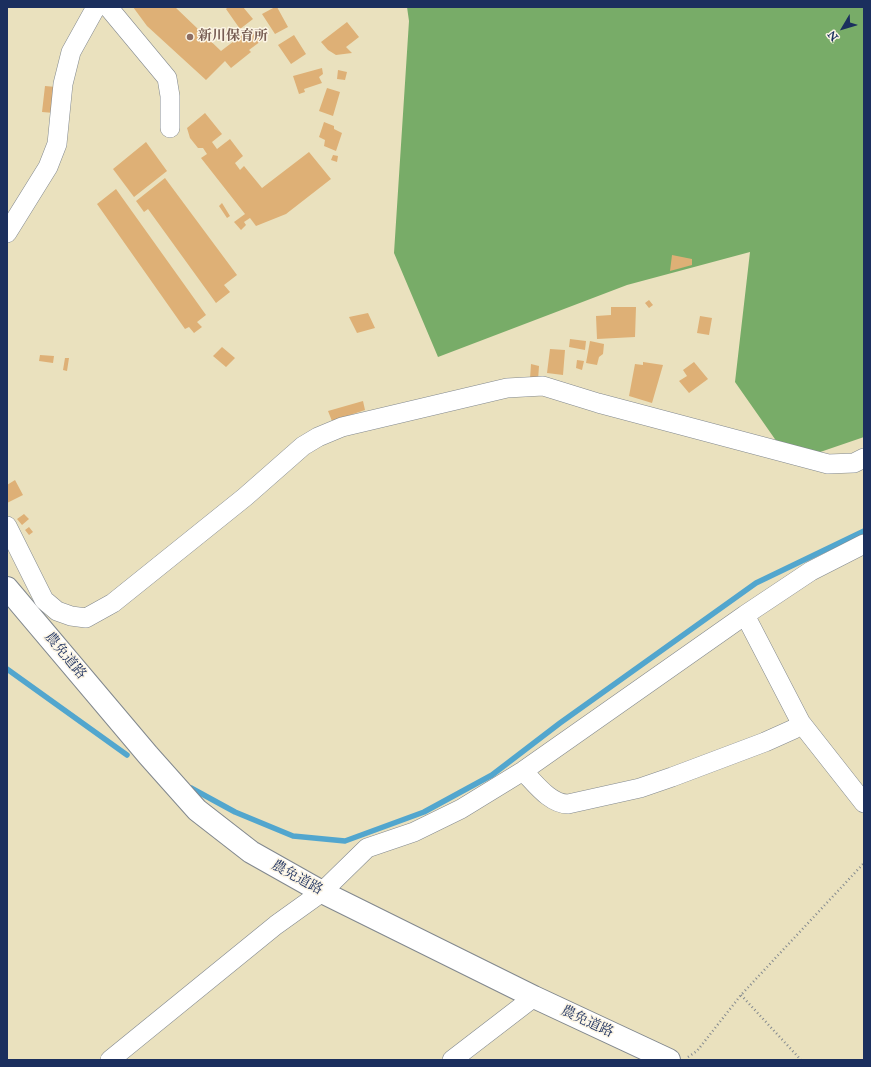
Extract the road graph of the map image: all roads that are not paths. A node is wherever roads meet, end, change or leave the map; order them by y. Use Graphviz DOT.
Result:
graph roads {
  1 [pos="96,7"];
  2 [pos="108,7"];
  3 [pos="170,128"];
  4 [pos="7,233"];
  5 [pos="864,458"];
  6 [pos="7,526"];
  7 [pos="864,544"];
  8 [pos="9,593"];
  9 [pos="37,608"];
  10 [pos="745,615"];
  11 [pos="801,723"];
  12 [pos="523,771"];
  13 [pos="864,803"];
  14 [pos="322,892"];
  15 [pos="534,997"];
  16 [pos="110,1060"];
  17 [pos="452,1060"];
  18 [pos="669,1060"];
  1 -- 4 [label="street"];
  2 -- 3 [label="street"];
  5 -- 9 [label="street"];
  6 -- 9 [label="street"];
  7 -- 10 [label="street"];
  8 -- 9 [label="street, 農免道路"];
  9 -- 14 [label="street, 農免道路"];
  10 -- 11 [label="street"];
  10 -- 12 [label="street"];
  11 -- 12 [label="street"];
  11 -- 13 [label="street"];
  12 -- 14 [label="street"];
  14 -- 15 [label="street, 農免道路"];
  14 -- 16 [label="street"];
  15 -- 17 [label="street"];
  15 -- 18 [label="street, 農免道路"];
}
